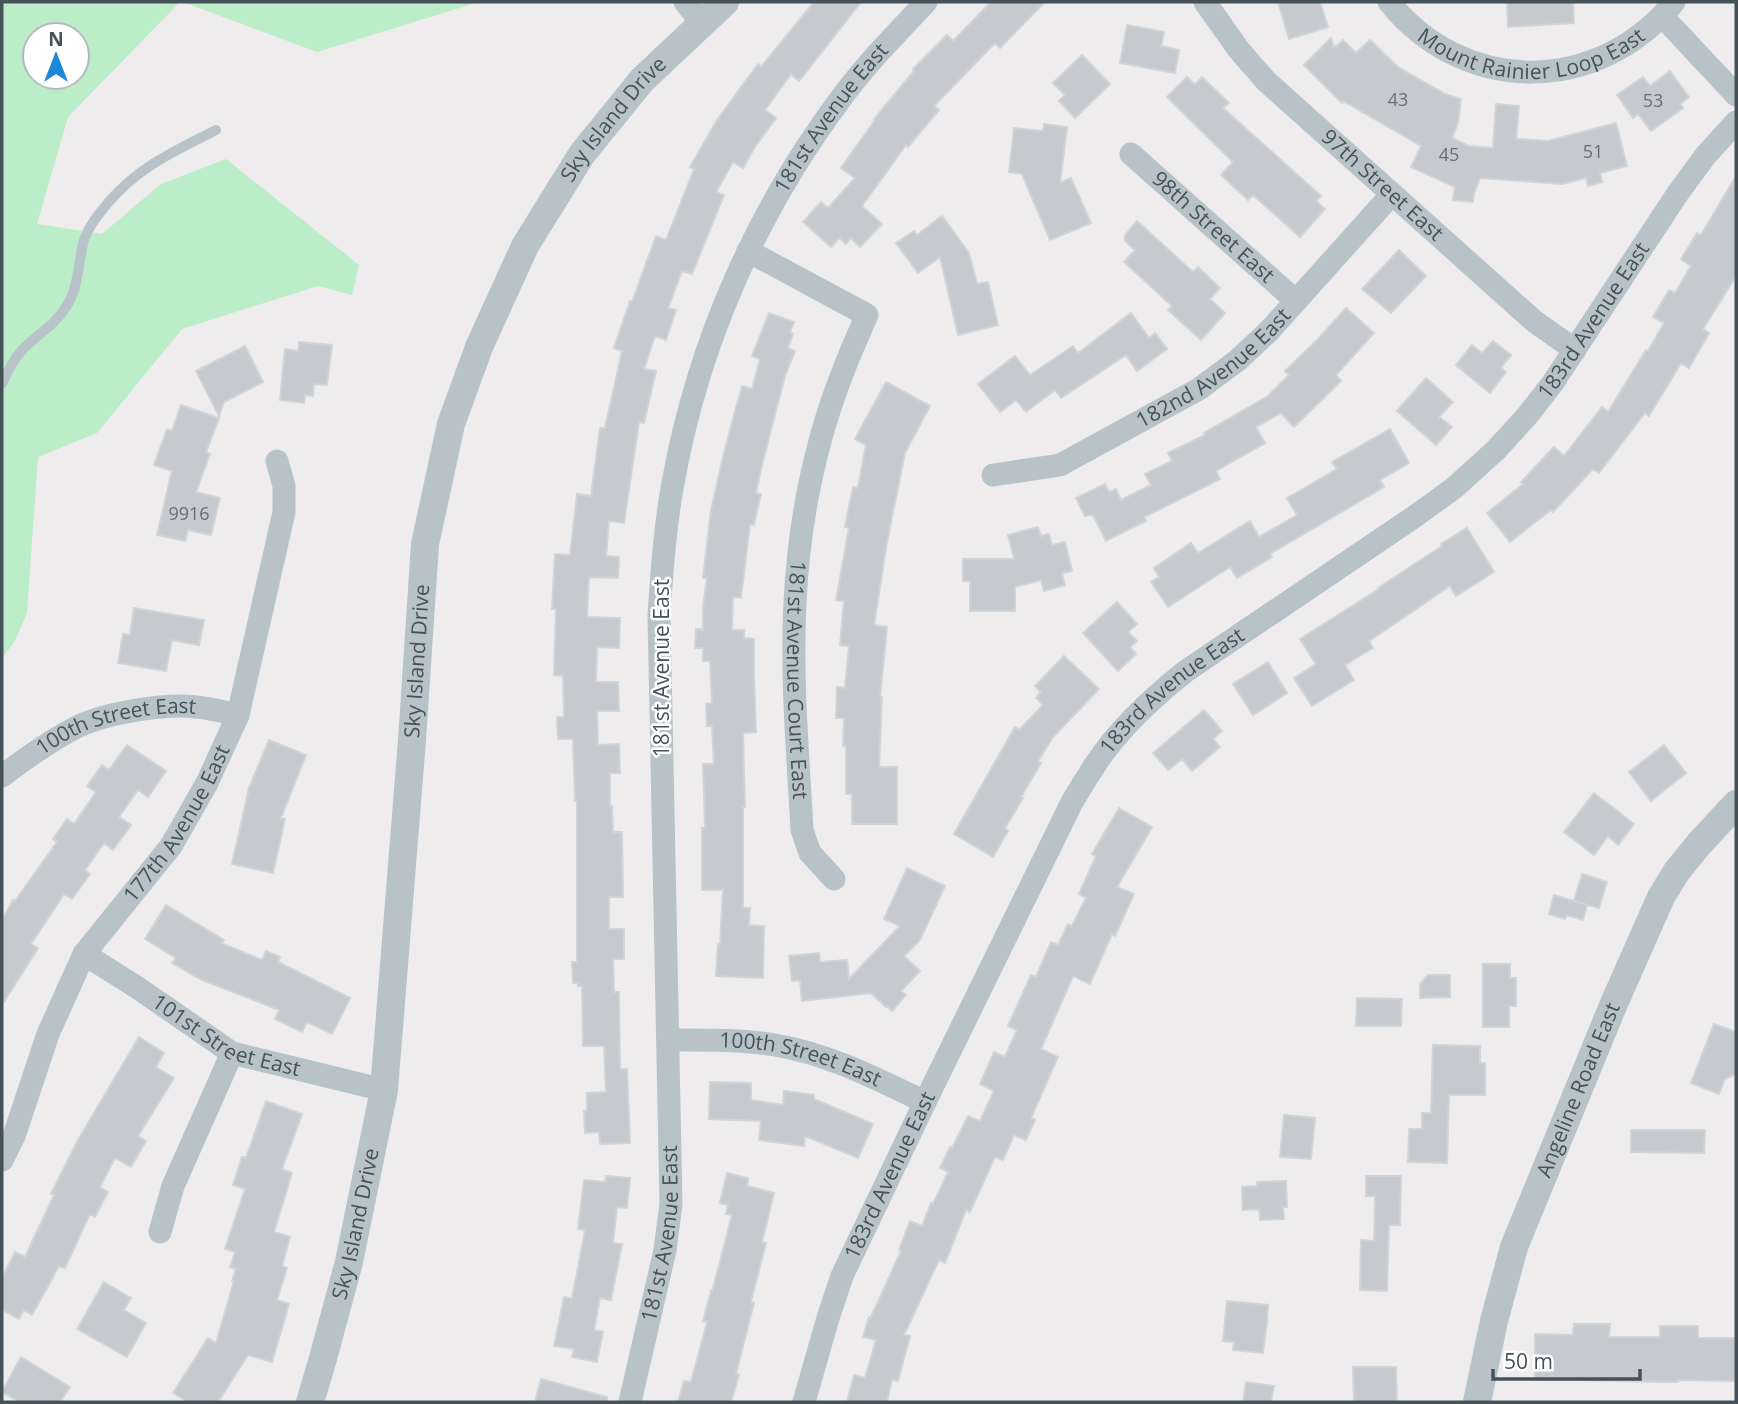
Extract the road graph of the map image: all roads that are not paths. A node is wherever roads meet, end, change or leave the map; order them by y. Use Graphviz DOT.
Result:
graph roads {
  1 [pos="725,2"];
  2 [pos="926,2"];
  3 [pos="1205,2"];
  4 [pos="1389,2"];
  5 [pos="1668,9"];
  6 [pos="694,12"];
  7 [pos="1736,95"];
  8 [pos="1736,122"];
  9 [pos="216,130"];
  10 [pos="1131,154"];
  11 [pos="1392,194"];
  12 [pos="748,251"];
  13 [pos="1296,302"];
  14 [pos="1575,350"];
  15 [pos="2,384"];
  16 [pos="277,461"];
  17 [pos="993,475"];
  18 [pos="238,715"];
  19 [pos="2,776"];
  20 [pos="1736,804"];
  21 [pos="834,879"];
  22 [pos="84,954"];
  23 [pos="668,1040"];
  24 [pos="232,1053"];
  25 [pos="384,1090"];
  26 [pos="925,1102"];
  27 [pos="2,1160"];
  28 [pos="160,1232"];
  29 [pos="310,1402"];
  30 [pos="630,1402"];
  31 [pos="804,1402"];
  32 [pos="1477,1402"];
  1 -- 6 [label="street, Sky Island Drive"];
  2 -- 12 [label="street, 181st Avenue East"];
  3 -- 11 [label="street, 97th Street East"];
  4 -- 5 [label="street, Mount Rainier Loop East"];
  5 -- 7 [label="street"];
  6 -- 25 [label="street, Sky Island Drive"];
  8 -- 14 [label="street, 183rd Avenue East"];
  9 -- 15 [label="lane"];
  10 -- 13 [label="street, 98th Street East"];
  11 -- 13 [label="street, 182nd Avenue East"];
  11 -- 14 [label="street, 97th Street East"];
  12 -- 21 [label="street, 181st Avenue Court East"];
  12 -- 23 [label="street, 181st Avenue East"];
  13 -- 17 [label="street, 182nd Avenue East"];
  14 -- 26 [label="street, 183rd Avenue East"];
  16 -- 18 [label="street, 177th Avenue East"];
  18 -- 19 [label="street, 100th Street East"];
  18 -- 22 [label="street, 177th Avenue East"];
  20 -- 32 [label="street, Angeline Road East"];
  22 -- 24 [label="street, 101st Street East"];
  22 -- 27 [label="street, 177th Avenue East"];
  23 -- 26 [label="street, 100th Street East"];
  23 -- 30 [label="street, 181st Avenue East"];
  24 -- 25 [label="street, 101st Street East"];
  24 -- 28 [label="street"];
  25 -- 29 [label="street, Sky Island Drive"];
  26 -- 31 [label="street, 183rd Avenue East"];
}
